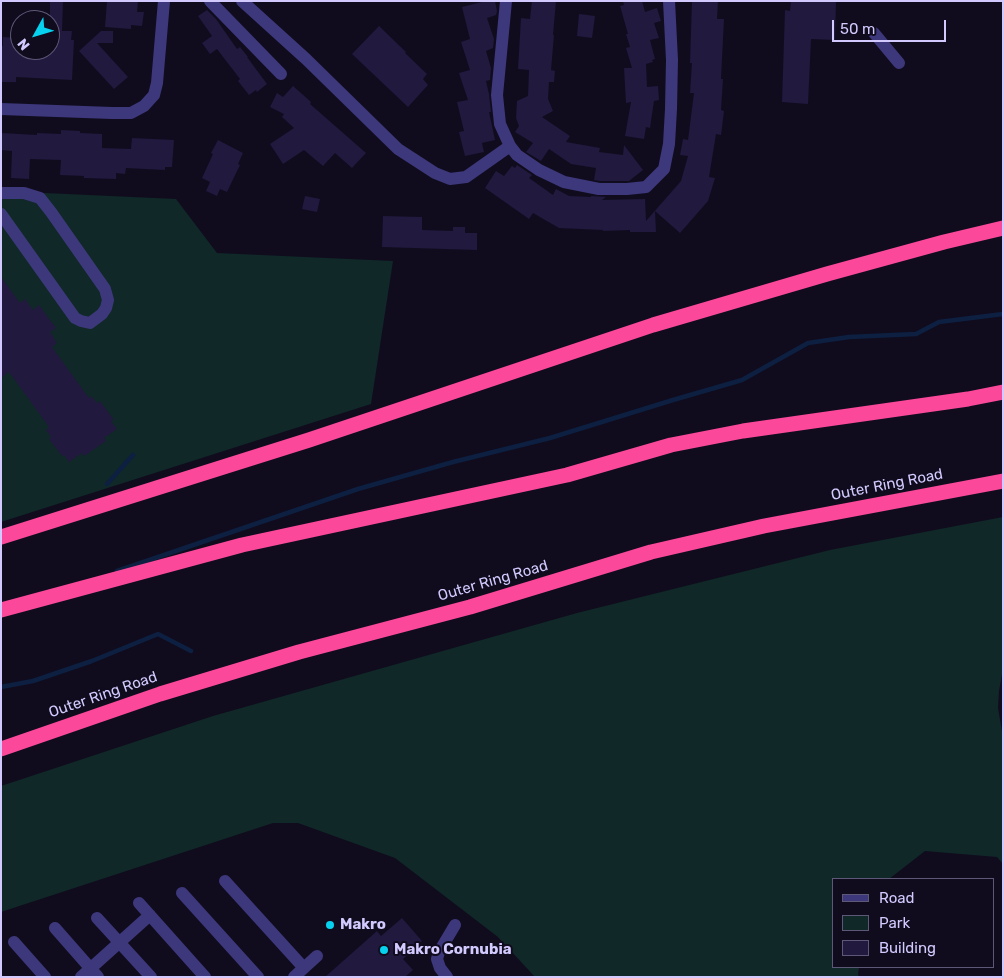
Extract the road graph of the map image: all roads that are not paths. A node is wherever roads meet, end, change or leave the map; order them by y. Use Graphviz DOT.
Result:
graph roads {
  1 [pos="164,1"];
  2 [pos="210,1"];
  3 [pos="242,1"];
  4 [pos="506,1"];
  5 [pos="669,1"];
  6 [pos="874,33"];
  7 [pos="899,63"];
  8 [pos="281,74"];
  9 [pos="1,109"];
  10 [pos="510,146"];
  11 [pos="1,193"];
  12 [pos="1,214"];
  13 [pos="1003,228"];
  14 [pos="1003,392"];
  15 [pos="1003,481"];
  16 [pos="1,537"];
  17 [pos="1,610"];
  18 [pos="1,749"];
  19 [pos="225,881"];
  20 [pos="182,893"];
  21 [pos="139,903"];
  22 [pos="150,915"];
  23 [pos="97,918"];
  24 [pos="455,926"];
  25 [pos="55,928"];
  26 [pos="14,942"];
  27 [pos="120,942"];
  28 [pos="318,956"];
  29 [pos="299,972"];
  30 [pos="90,974"];
  31 [pos="45,977"];
  32 [pos="152,977"];
  33 [pos="205,977"];
  34 [pos="258,977"];
  35 [pos="447,977"];
  1 -- 9 [label="street"];
  2 -- 8 [label="street"];
  3 -- 10 [label="street"];
  4 -- 10 [label="street"];
  5 -- 10 [label="street"];
  6 -- 7 [label="street"];
  11 -- 12 [label="street"];
  13 -- 16 [label="highway"];
  14 -- 17 [label="highway"];
  15 -- 18 [label="highway, Outer Ring Road"];
  19 -- 29 [label="street"];
  20 -- 34 [label="street"];
  21 -- 22 [label="street"];
  22 -- 27 [label="street"];
  22 -- 33 [label="street"];
  23 -- 27 [label="street"];
  24 -- 35 [label="street"];
  25 -- 30 [label="street"];
  26 -- 31 [label="street"];
  27 -- 30 [label="street"];
  27 -- 32 [label="street"];
  28 -- 29 [label="street"];
}
